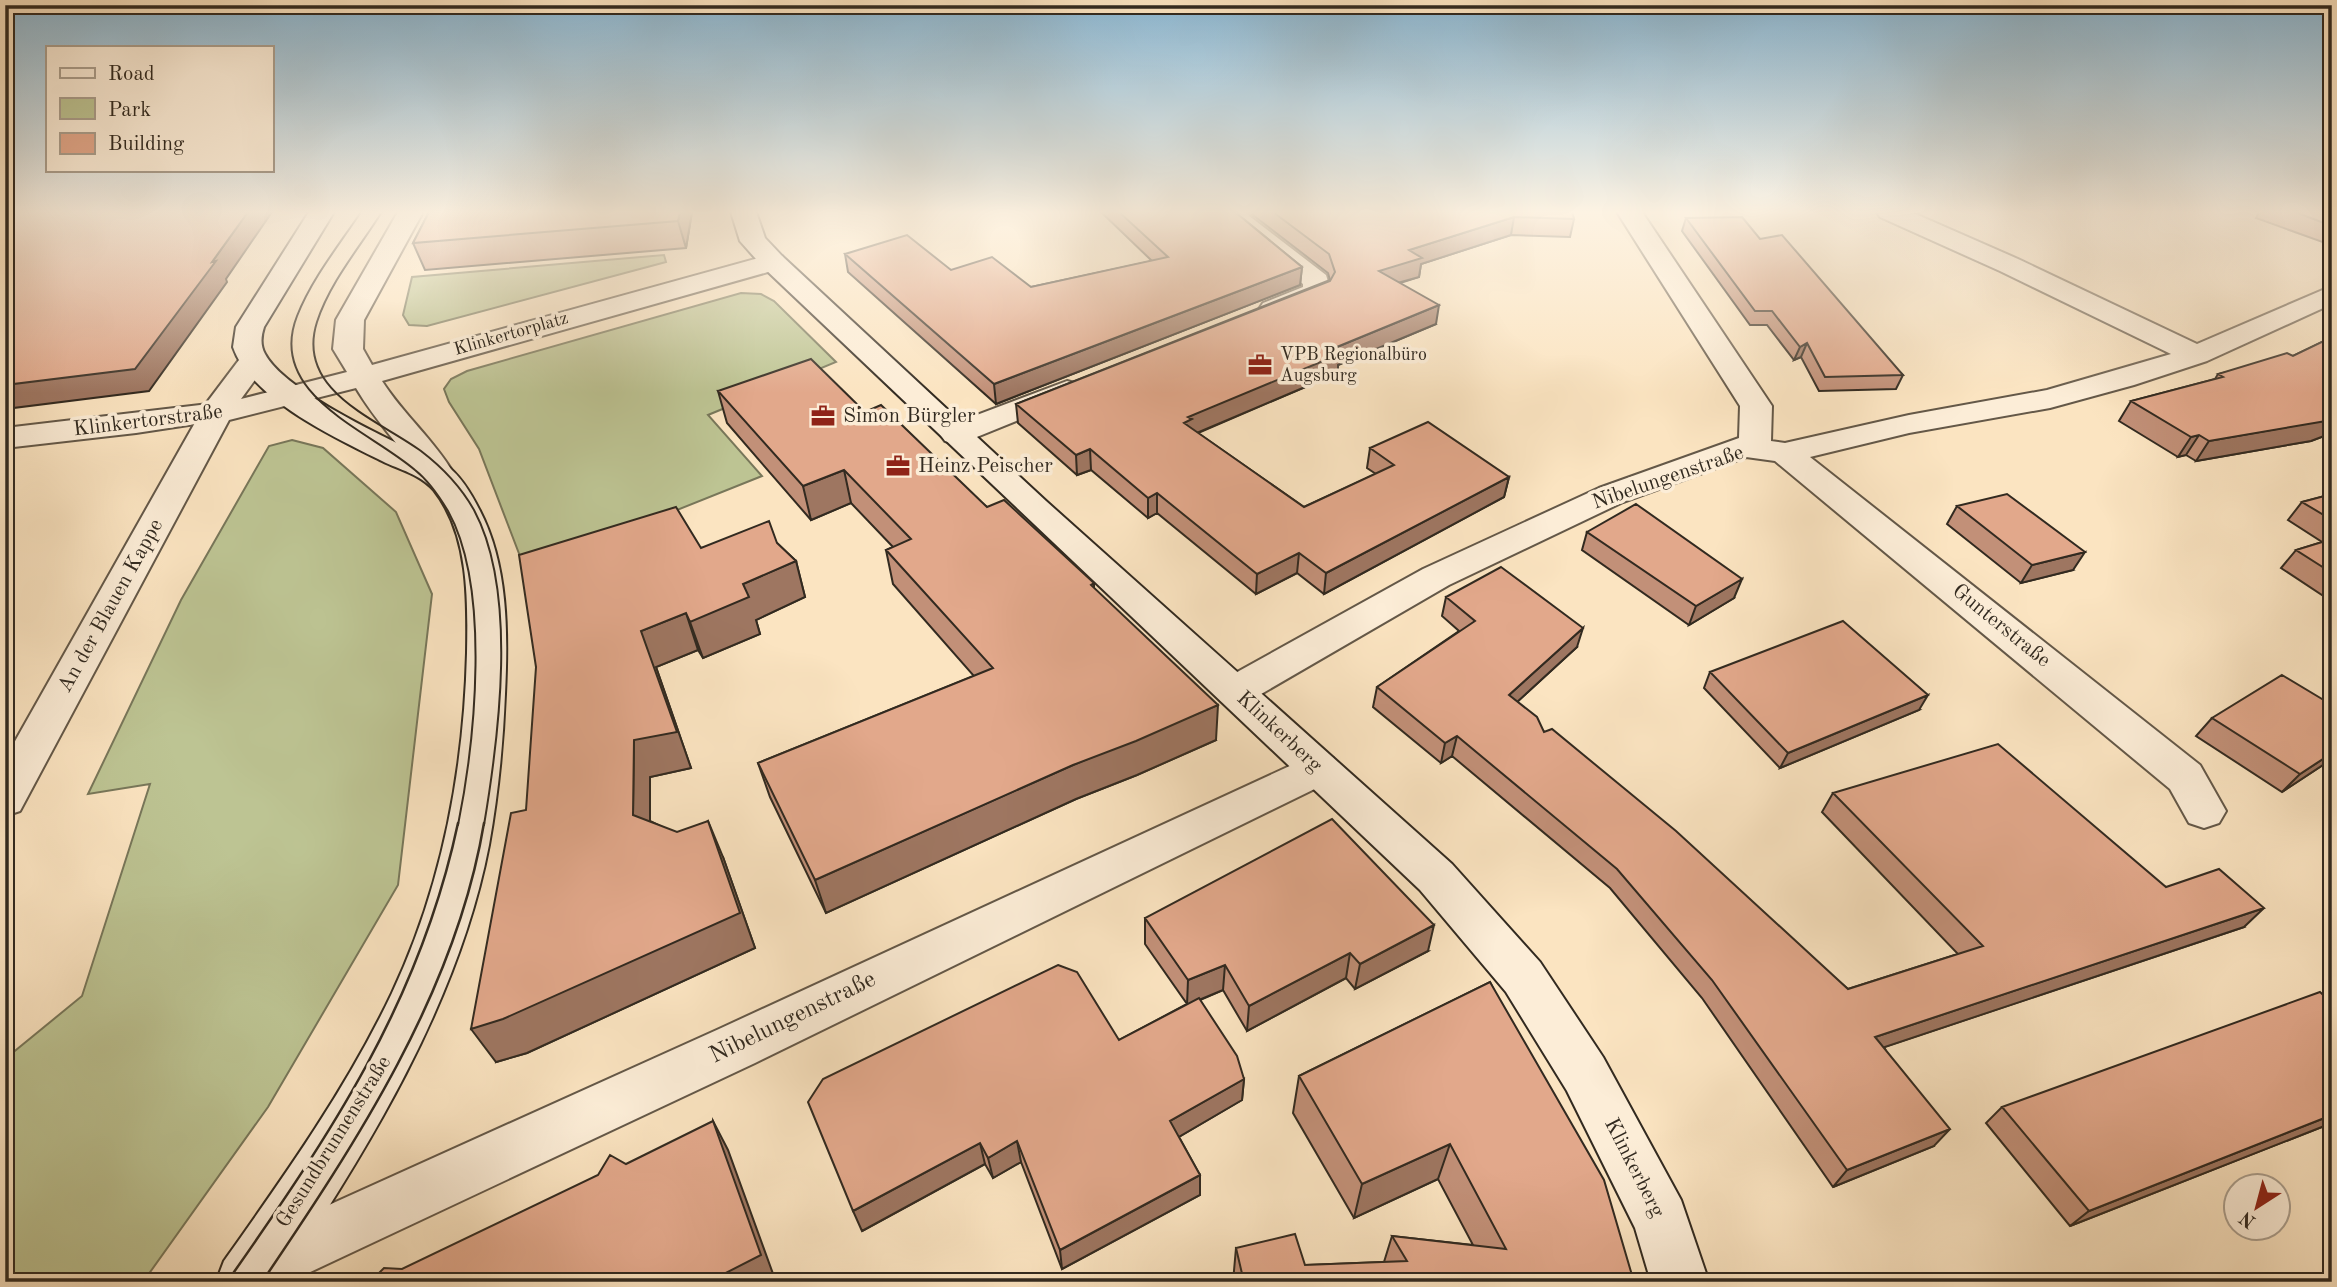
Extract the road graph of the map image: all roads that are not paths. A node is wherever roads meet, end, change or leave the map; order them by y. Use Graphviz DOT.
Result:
graph roads {
  1 [pos="285,272"];
  2 [pos="377,272"];
  3 [pos="737,272"];
  4 [pos="784,272"];
  5 [pos="1305,272"];
  6 [pos="1668,272"];
  7 [pos="2023,272"];
  8 [pos="2332,294"];
  9 [pos="1242,321"];
  10 [pos="2197,355"];
  11 [pos="253,362"];
  12 [pos="364,377"];
  13 [pos="1097,378"];
  14 [pos="289,396"];
  15 [pos="217,412"];
  16 [pos="956,434"];
  17 [pos="5,438"];
  18 [pos="1770,451"];
  19 [pos="437,474"];
  20 [pos="1235,691"];
  21 [pos="1318,769"];
  22 [pos="5,799"];
  23 [pos="2204,811"];
  24 [pos="255,1268"];
  25 [pos="1681,1282"];
  1 -- 11 [label="street"];
  2 -- 12 [label="street, Gesundbrunnenstraße"];
  3 -- 12 [label="street, Klinkertorplatz"];
  4 -- 16 [label="street, Klinkerberg"];
  5 -- 9 [label="street"];
  6 -- 18 [label="street"];
  7 -- 10 [label="street"];
  8 -- 10 [label="street, Nibelungenstraße"];
  10 -- 18 [label="street, Nibelungenstraße"];
  11 -- 14 [label="street"];
  11 -- 15 [label="street, An der Blauen Kappe"];
  12 -- 14 [label="street, Klinkertorplatz"];
  12 -- 19 [label="street, Gesundbrunnenstraße"];
  13 -- 16 [label="street"];
  14 -- 15 [label="street, Klinkertorstraße"];
  14 -- 19 [label="street"];
  15 -- 17 [label="street, Klinkertorstraße"];
  15 -- 22 [label="street, An der Blauen Kappe"];
  16 -- 20 [label="street, Klinkerberg"];
  18 -- 20 [label="street, Nibelungenstraße"];
  18 -- 23 [label="street, Gunterstraße"];
  19 -- 24 [label="street, Gesundbrunnenstraße"];
  20 -- 21 [label="street, Klinkerberg"];
  21 -- 24 [label="street, Nibelungenstraße"];
  21 -- 25 [label="street, Klinkerberg"];
}
